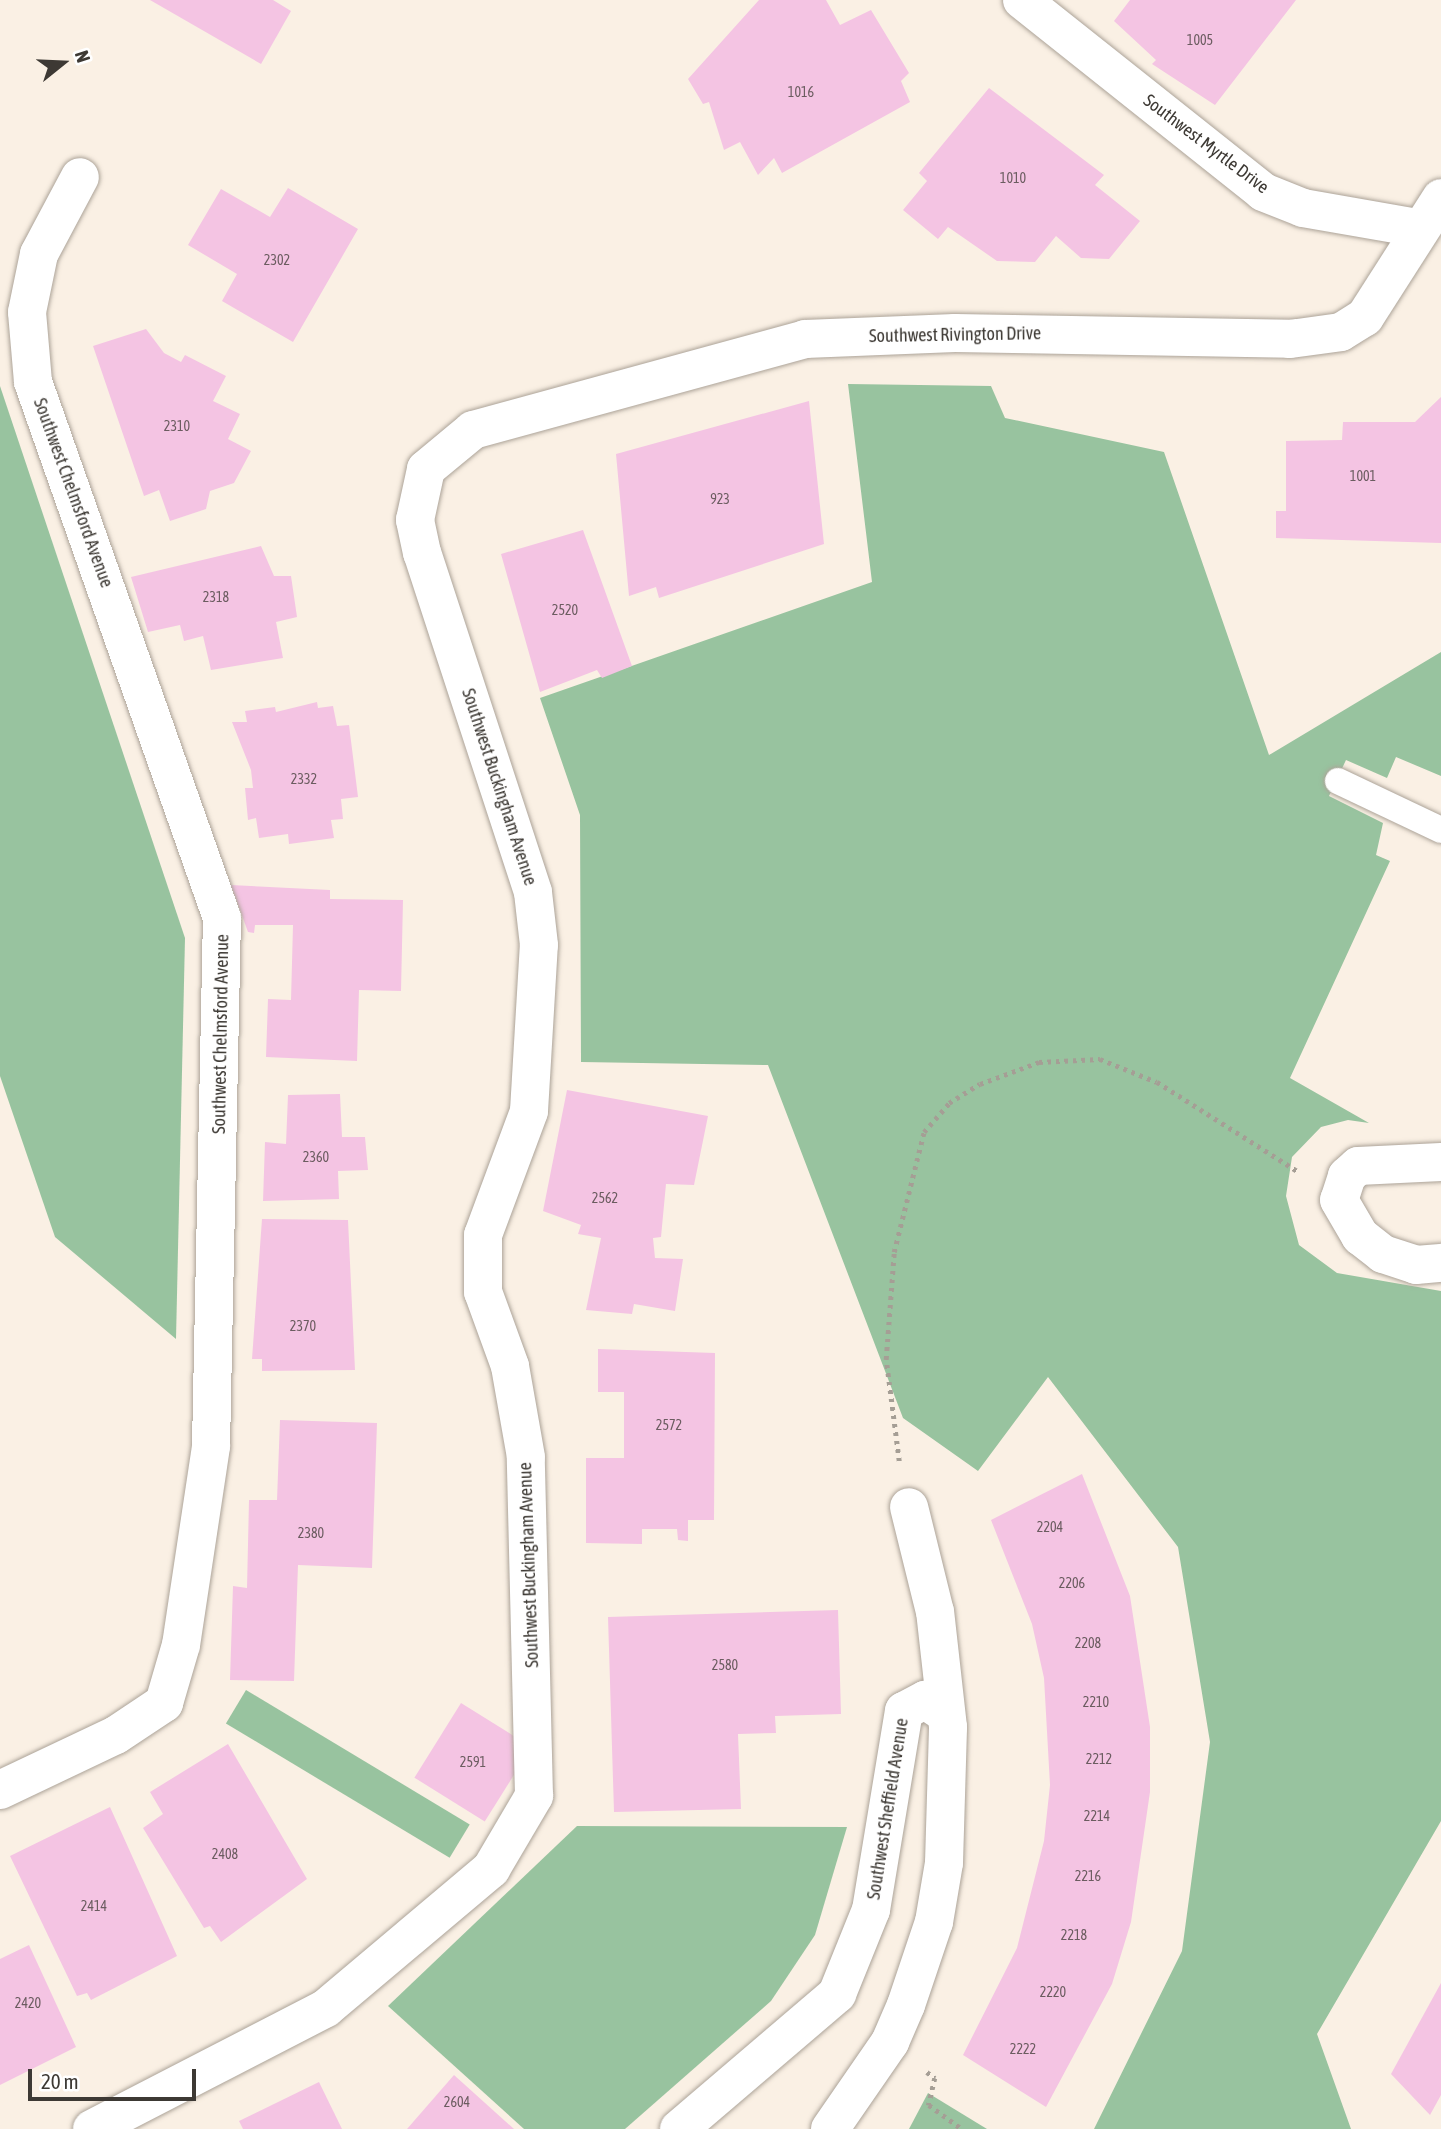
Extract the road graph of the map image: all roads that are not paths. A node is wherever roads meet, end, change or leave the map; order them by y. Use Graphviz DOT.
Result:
graph roads {
  1 [pos="1022,0"];
  2 [pos="80,177"];
  3 [pos="1441,198"];
  4 [pos="1418,228"];
  5 [pos="426,469"];
  6 [pos="1338,780"];
  7 [pos="1441,830"];
  8 [pos="1441,1162"];
  9 [pos="1441,1263"];
  10 [pos="909,1507"];
  11 [pos="944,1713"];
  12 [pos="0,1790"];
  13 [pos="92,2129"];
  14 [pos="680,2129"];
  15 [pos="830,2129"];
  1 -- 4 [label="street, Southwest Myrtle Drive"];
  2 -- 12 [label="street, Southwest Chelmsford Avenue"];
  3 -- 4 [label="street, Southwest Rivington Drive"];
  4 -- 5 [label="street, Southwest Rivington Drive"];
  5 -- 13 [label="street, Southwest Buckingham Avenue"];
  6 -- 7 [label="lane"];
  8 -- 9 [label="street"];
  10 -- 11 [label="street"];
  11 -- 14 [label="street, Southwest Sheffield Avenue"];
  11 -- 15 [label="street"];
}
